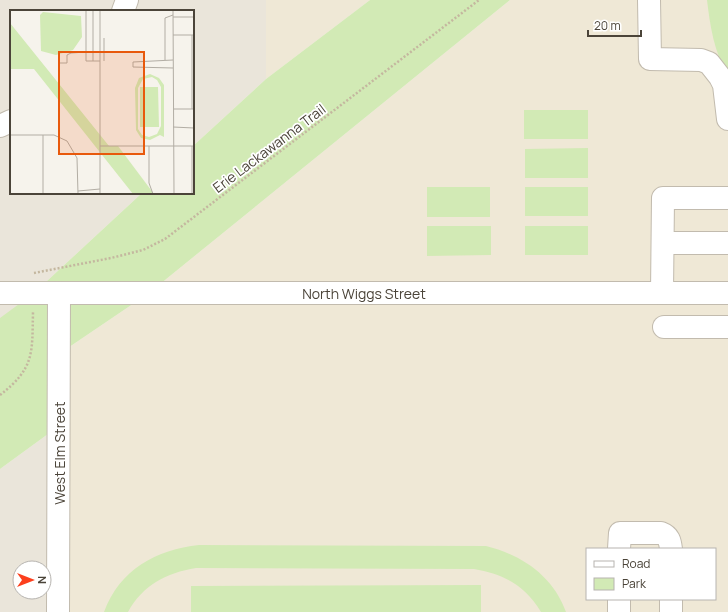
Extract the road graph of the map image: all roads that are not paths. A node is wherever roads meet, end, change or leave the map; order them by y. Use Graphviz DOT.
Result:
graph roads {
  1 [pos="127,0"];
  2 [pos="649,0"];
  3 [pos="123,10"];
  4 [pos="728,119"];
  5 [pos="10,121"];
  6 [pos="0,126"];
  7 [pos="728,198"];
  8 [pos="662,243"];
  9 [pos="728,243"];
  10 [pos="0,293"];
  11 [pos="59,293"];
  12 [pos="662,293"];
  13 [pos="691,293"];
  14 [pos="728,293"];
  15 [pos="664,327"];
  16 [pos="690,327"];
  17 [pos="728,327"];
  18 [pos="619,548"];
  19 [pos="671,548"];
  20 [pos="619,600"];
  21 [pos="671,600"];
  22 [pos="58,612"];
  23 [pos="619,612"];
  24 [pos="671,612"];
  1 -- 3 [label="street"];
  2 -- 4 [label="street"];
  5 -- 6 [label="street"];
  7 -- 8 [label="street"];
  8 -- 9 [label="street"];
  8 -- 12 [label="street"];
  10 -- 11 [label="street, North Wiggs Street"];
  11 -- 12 [label="street, North Wiggs Street"];
  11 -- 22 [label="street, West Elm Street"];
  12 -- 13 [label="street, North Wiggs Street"];
  13 -- 14 [label="street, North Wiggs Street"];
  13 -- 16 [label="street"];
  15 -- 16 [label="street"];
  16 -- 17 [label="street"];
  18 -- 19 [label="street"];
  20 -- 23 [label="street"];
  21 -- 24 [label="street"];
}
